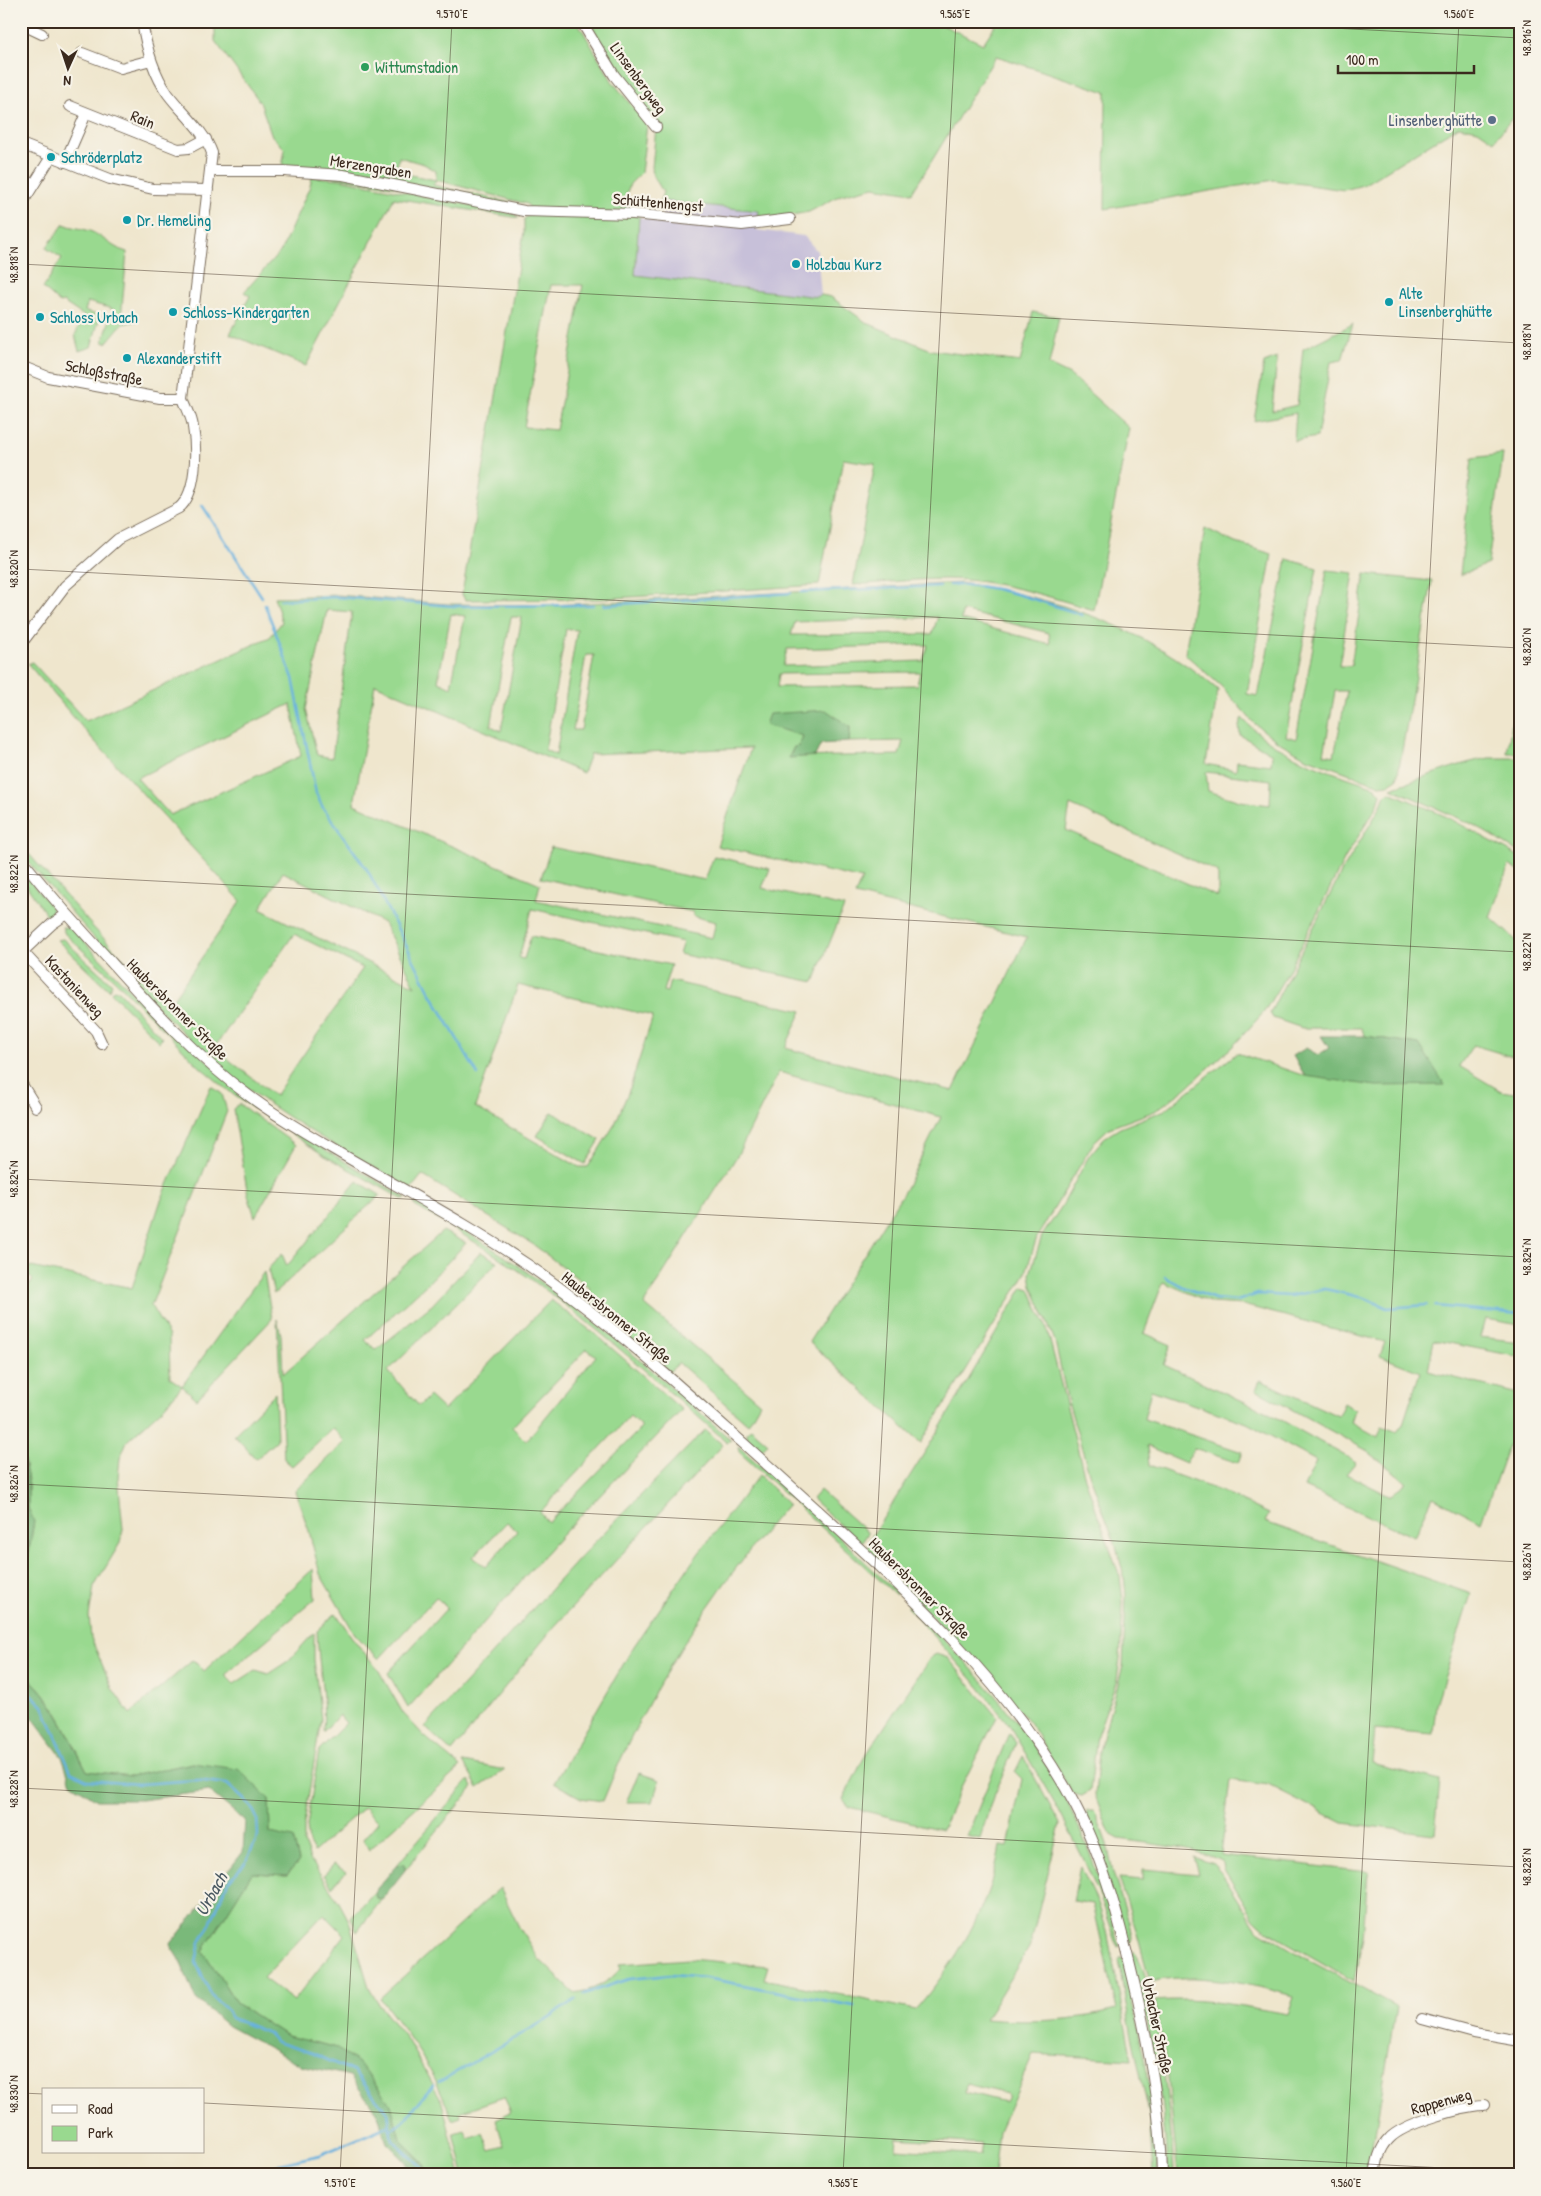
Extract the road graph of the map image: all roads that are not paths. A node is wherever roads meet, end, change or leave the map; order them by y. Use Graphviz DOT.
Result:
graph roads {
  1 [pos="142,21"];
  2 [pos="582,21"];
  3 [pos="21,24"];
  4 [pos="42,34"];
  5 [pos="82,53"];
  6 [pos="151,60"];
  7 [pos="70,106"];
  8 [pos="89,114"];
  9 [pos="656,127"];
  10 [pos="206,139"];
  11 [pos="21,144"];
  12 [pos="51,157"];
  13 [pos="65,162"];
  14 [pos="211,171"];
  15 [pos="208,190"];
  16 [pos="21,205"];
  17 [pos="524,211"];
  18 [pos="790,219"];
  19 [pos="21,366"];
  20 [pos="183,398"];
  21 [pos="21,644"];
  22 [pos="21,860"];
  23 [pos="67,914"];
  24 [pos="22,952"];
  25 [pos="102,1044"];
  26 [pos="21,1083"];
  27 [pos="36,1108"];
  28 [pos="1108,1886"];
  29 [pos="1422,2018"];
  30 [pos="1520,2041"];
  31 [pos="1484,2106"];
  32 [pos="1162,2175"];
  33 [pos="1375,2175"];
  1 -- 6 [label="street"];
  2 -- 9 [label="street, Linsenbergweg"];
  3 -- 4 [label="street"];
  5 -- 6 [label="street"];
  6 -- 10 [label="street"];
  7 -- 8 [label="street, Rain"];
  8 -- 10 [label="street, Rain"];
  8 -- 13 [label="street"];
  10 -- 14 [label="street"];
  11 -- 12 [label="street"];
  12 -- 13 [label="street"];
  12 -- 16 [label="street"];
  13 -- 15 [label="street"];
  14 -- 15 [label="street"];
  14 -- 17 [label="street, Merzengraben"];
  15 -- 20 [label="street"];
  17 -- 18 [label="street, Schüttenhengst"];
  19 -- 20 [label="street, Schloßstraße"];
  20 -- 21 [label="street"];
  22 -- 23 [label="street, Haubersbronner Straße"];
  23 -- 24 [label="street"];
  23 -- 28 [label="street, Haubersbronner Straße"];
  24 -- 25 [label="street, Kastanienweg"];
  26 -- 27 [label="street"];
  28 -- 32 [label="street, Urbacher Straße"];
  29 -- 30 [label="street"];
  31 -- 33 [label="street, Rappenweg"];
}
